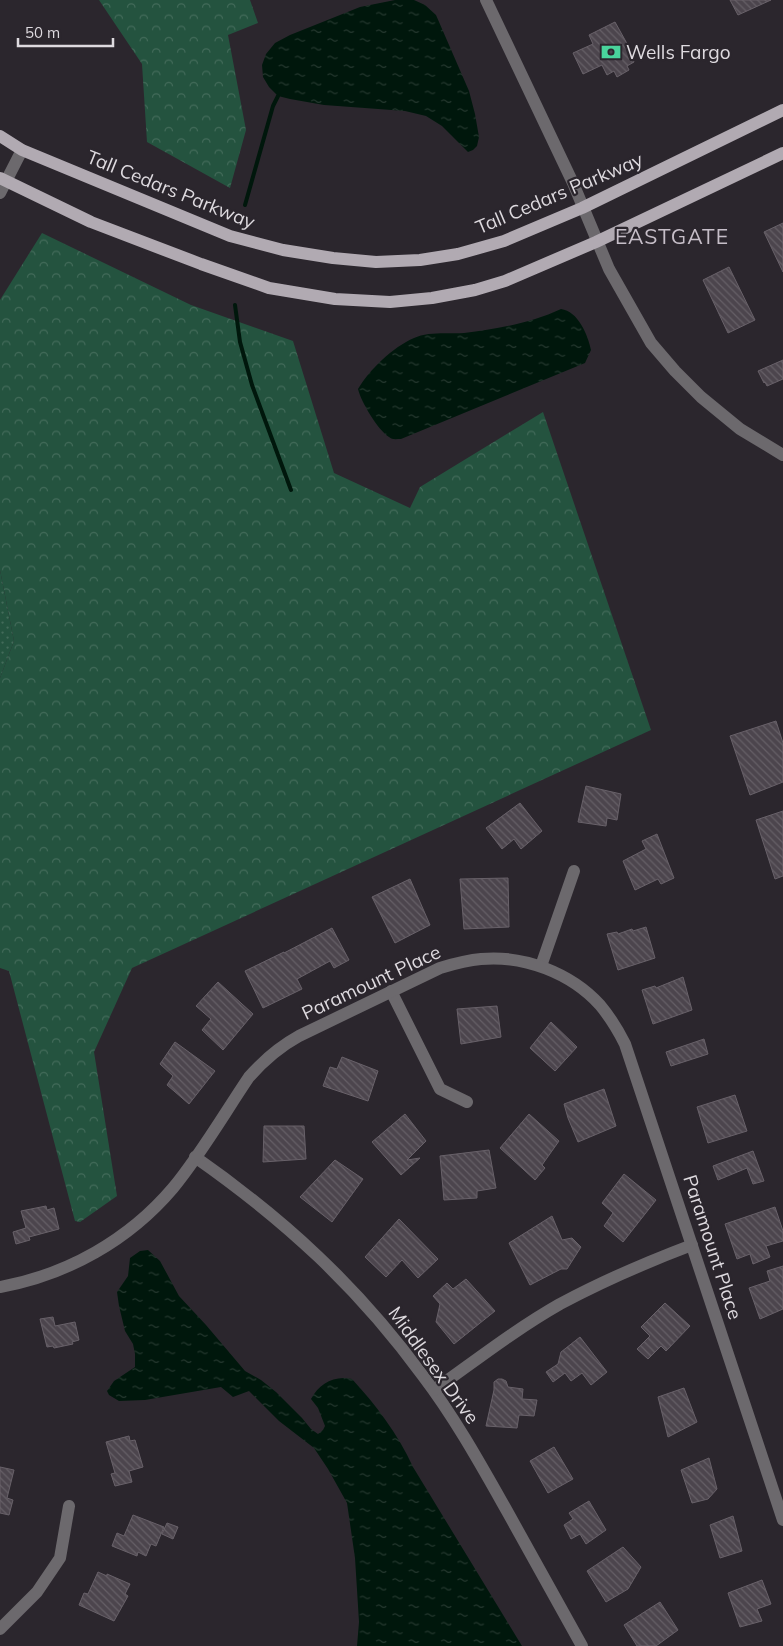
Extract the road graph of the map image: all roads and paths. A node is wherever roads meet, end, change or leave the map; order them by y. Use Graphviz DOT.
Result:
graph roads {
  1 [pos="486,0"];
  2 [pos="783,110"];
  3 [pos="0,136"];
  4 [pos="22,150"];
  5 [pos="783,153"];
  6 [pos="2,184"];
  7 [pos="582,208"];
  8 [pos="596,242"];
  9 [pos="783,455"];
  10 [pos="574,871"];
  11 [pos="541,966"];
  12 [pos="392,991"];
  13 [pos="467,1102"];
  14 [pos="195,1157"];
  15 [pos="692,1245"];
  16 [pos="0,1287"];
  17 [pos="434,1390"];
  18 [pos="69,1506"];
  19 [pos="783,1520"];
  20 [pos="0,1629"];
  21 [pos="582,1646"];
  1 -- 7 [label="street"];
  2 -- 7 [label="main road, Tall Cedars Parkway"];
  3 -- 4 [label="main road, Tall Cedars Parkway"];
  4 -- 6 [label="street"];
  4 -- 7 [label="main road, Tall Cedars Parkway"];
  5 -- 8 [label="main road"];
  6 -- 8 [label="main road"];
  7 -- 8 [label="street"];
  8 -- 9 [label="street"];
  10 -- 11 [label="street"];
  11 -- 12 [label="street, Paramount Place"];
  11 -- 15 [label="street, Paramount Place"];
  12 -- 13 [label="street"];
  12 -- 14 [label="street, Paramount Place"];
  14 -- 16 [label="street, Paramount Place"];
  14 -- 17 [label="street, Middlesex Drive"];
  15 -- 17 [label="street"];
  15 -- 19 [label="street, Paramount Place"];
  17 -- 21 [label="street, Middlesex Drive"];
  18 -- 20 [label="street"];
}
